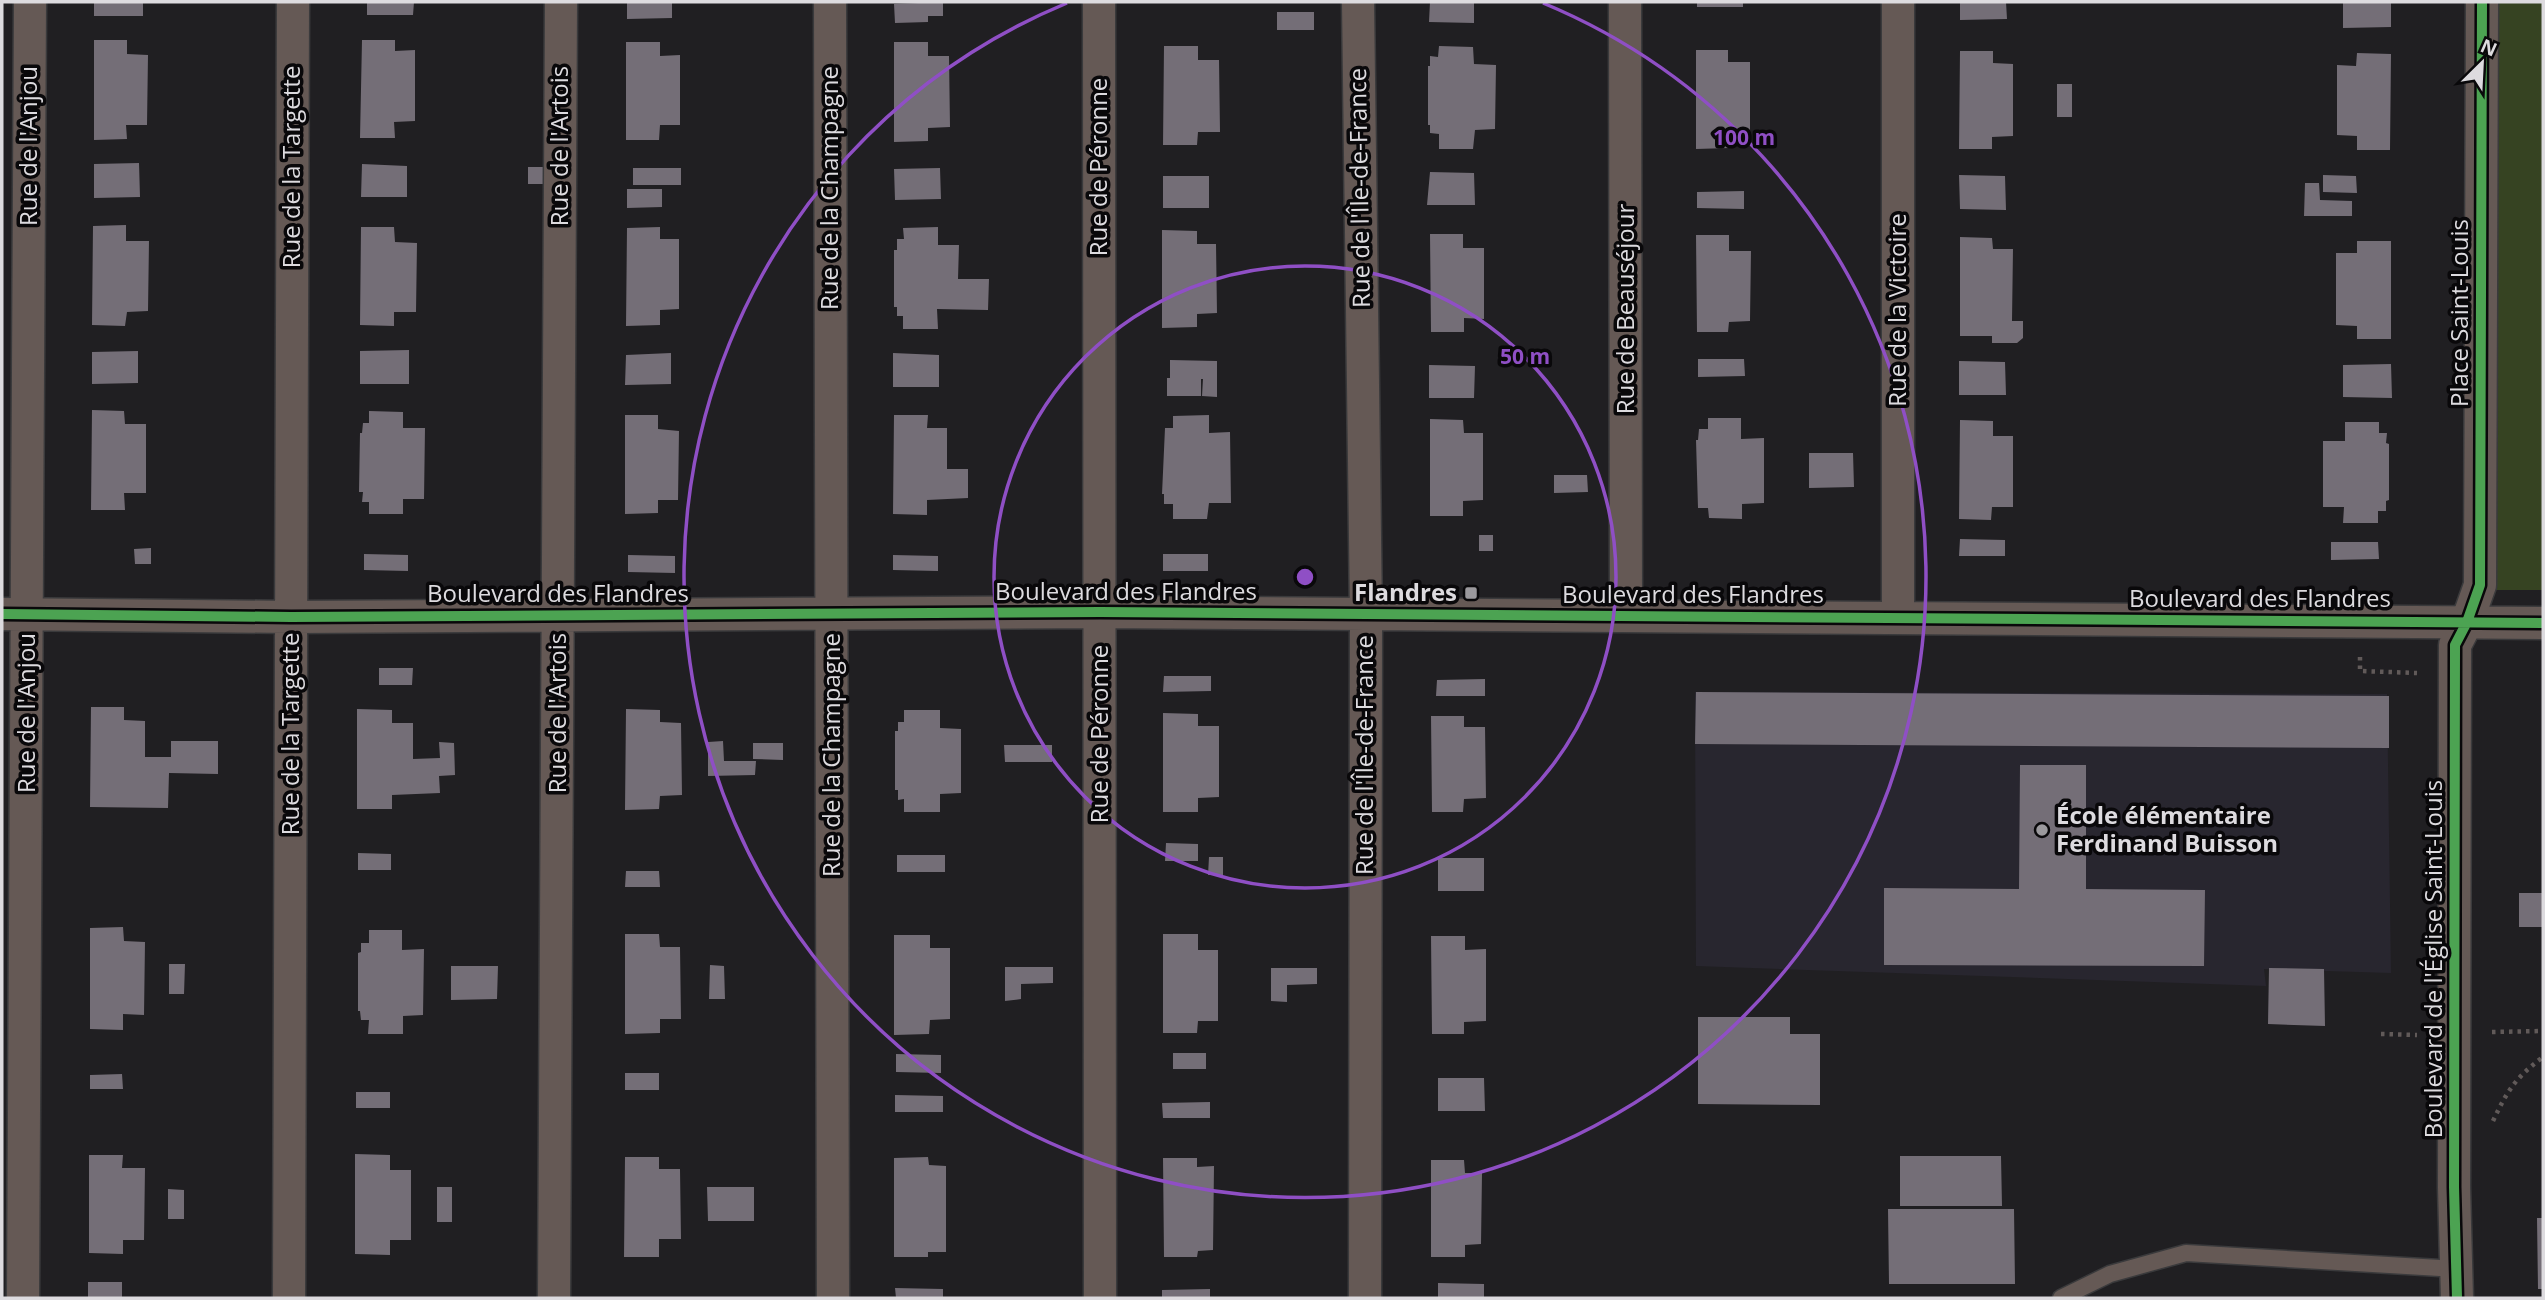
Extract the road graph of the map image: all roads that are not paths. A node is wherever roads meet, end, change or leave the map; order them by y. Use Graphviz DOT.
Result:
graph roads {
  1 [pos="30,2"];
  2 [pos="293,2"];
  3 [pos="561,2"];
  4 [pos="830,2"];
  5 [pos="1099,2"];
  6 [pos="1358,2"];
  7 [pos="1625,2"];
  8 [pos="1898,2"];
  9 [pos="2482,2"];
  10 [pos="1100,612"];
  11 [pos="15,614"];
  12 [pos="831,614"];
  13 [pos="1367,614"];
  14 [pos="558,615"];
  15 [pos="1626,616"];
  16 [pos="291,617"];
  17 [pos="1898,618"];
  18 [pos="2467,622"];
  19 [pos="2543,623"];
  20 [pos="2457,1284"];
  21 [pos="23,1298"];
  22 [pos="289,1298"];
  23 [pos="554,1298"];
  24 [pos="833,1298"];
  25 [pos="1100,1298"];
  26 [pos="1365,1298"];
  27 [pos="2061,1298"];
  1 -- 11 [label="street, Rue de l'Anjou"];
  2 -- 16 [label="street, Rue de la Targette"];
  3 -- 14 [label="street, Rue de l'Artois"];
  4 -- 12 [label="street, Rue de la Champagne"];
  5 -- 10 [label="street, Rue de Péronne"];
  6 -- 13 [label="street, Rue de l'Île-de-France"];
  7 -- 15 [label="street, Rue de Beauséjour"];
  8 -- 17 [label="street, Rue de la Victoire"];
  9 -- 18 [label="street, Place Saint-Louis"];
  10 -- 12 [label="street, Boulevard des Flandres"];
  10 -- 13 [label="street, Boulevard des Flandres"];
  10 -- 25 [label="street, Rue de Péronne"];
  11 -- 16 [label="street, Boulevard des Flandres"];
  11 -- 21 [label="street, Rue de l'Anjou"];
  12 -- 14 [label="street, Boulevard des Flandres"];
  12 -- 24 [label="street, Rue de la Champagne"];
  13 -- 15 [label="street, Boulevard des Flandres"];
  13 -- 26 [label="street, Rue de l'Île-de-France"];
  14 -- 16 [label="street, Boulevard des Flandres"];
  14 -- 23 [label="street, Rue de l'Artois"];
  15 -- 17 [label="street, Boulevard des Flandres"];
  16 -- 22 [label="street, Rue de la Targette"];
  17 -- 18 [label="street, Boulevard des Flandres"];
  18 -- 19 [label="street, Boulevard des Flandres"];
  18 -- 20 [label="street, Boulevard de l'Église Saint-Louis"];
  20 -- 27 [label="lane"];
}
